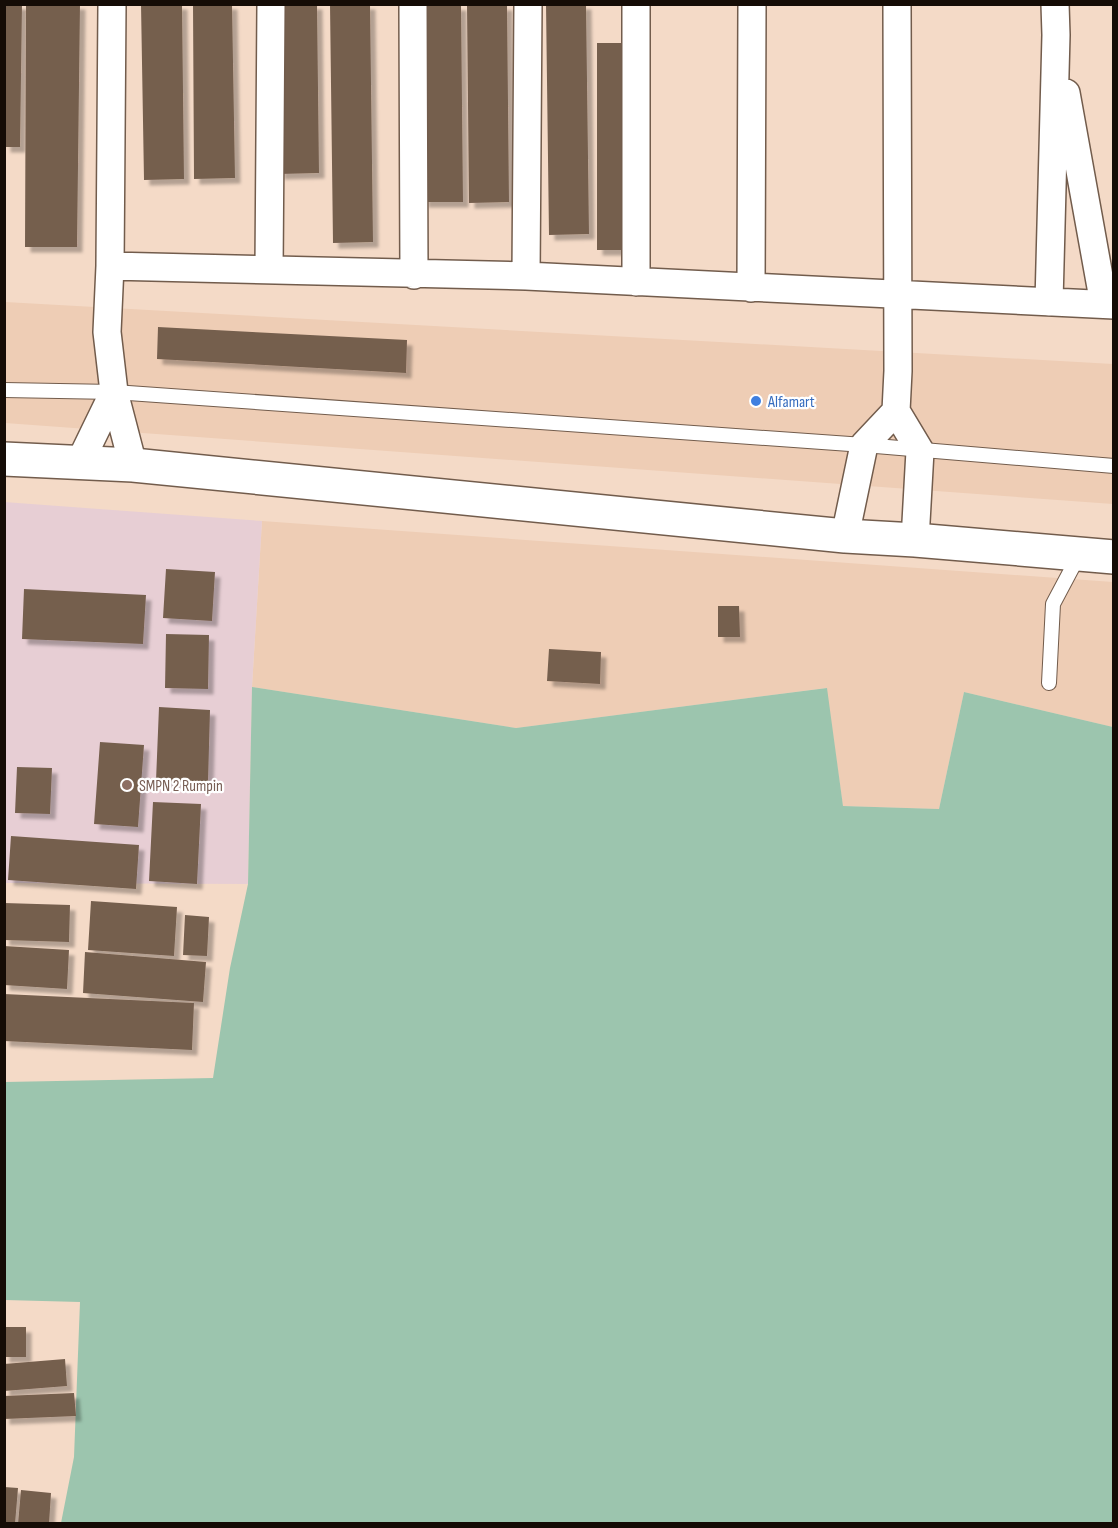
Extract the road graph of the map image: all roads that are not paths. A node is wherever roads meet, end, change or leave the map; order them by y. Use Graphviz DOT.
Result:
graph roads {
  1 [pos="112,4"];
  2 [pos="271,4"];
  3 [pos="413,4"];
  4 [pos="528,4"];
  5 [pos="636,4"];
  6 [pos="752,4"];
  7 [pos="897,4"];
  8 [pos="1055,4"];
  9 [pos="1056,35"];
  10 [pos="110,266"];
  11 [pos="269,270"];
  12 [pos="414,275"];
  13 [pos="526,276"];
  14 [pos="636,282"];
  15 [pos="751,288"];
  16 [pos="897,295"];
  17 [pos="1049,302"];
  18 [pos="1109,305"];
  19 [pos="4,390"];
  20 [pos="114,392"];
  21 [pos="896,411"];
  22 [pos="864,446"];
  23 [pos="920,451"];
  24 [pos="4,459"];
  25 [pos="80,462"];
  26 [pos="134,465"];
  27 [pos="1113,466"];
  28 [pos="845,536"];
  29 [pos="915,540"];
  30 [pos="1079,555"];
  31 [pos="1113,557"];
  32 [pos="1049,683"];
  1 -- 10 [label="street"];
  2 -- 11 [label="street"];
  3 -- 12 [label="street"];
  4 -- 13 [label="street"];
  5 -- 14 [label="street"];
  6 -- 15 [label="street"];
  7 -- 16 [label="street"];
  8 -- 9 [label="street"];
  9 -- 17 [label="street"];
  9 -- 18 [label="street"];
  10 -- 11 [label="street"];
  10 -- 20 [label="street"];
  11 -- 12 [label="street"];
  12 -- 13 [label="street"];
  13 -- 14 [label="street"];
  14 -- 15 [label="street"];
  15 -- 16 [label="street"];
  16 -- 17 [label="street"];
  16 -- 21 [label="street"];
  17 -- 18 [label="street"];
  19 -- 20 [label="lane"];
  20 -- 22 [label="lane"];
  20 -- 25 [label="street"];
  20 -- 26 [label="street"];
  21 -- 22 [label="street"];
  21 -- 23 [label="street"];
  22 -- 23 [label="lane"];
  22 -- 28 [label="street"];
  23 -- 27 [label="lane"];
  23 -- 29 [label="street"];
  24 -- 25 [label="main road"];
  25 -- 26 [label="main road"];
  26 -- 28 [label="main road"];
  28 -- 29 [label="main road"];
  29 -- 30 [label="main road"];
  30 -- 31 [label="main road"];
  30 -- 32 [label="lane"];
}
